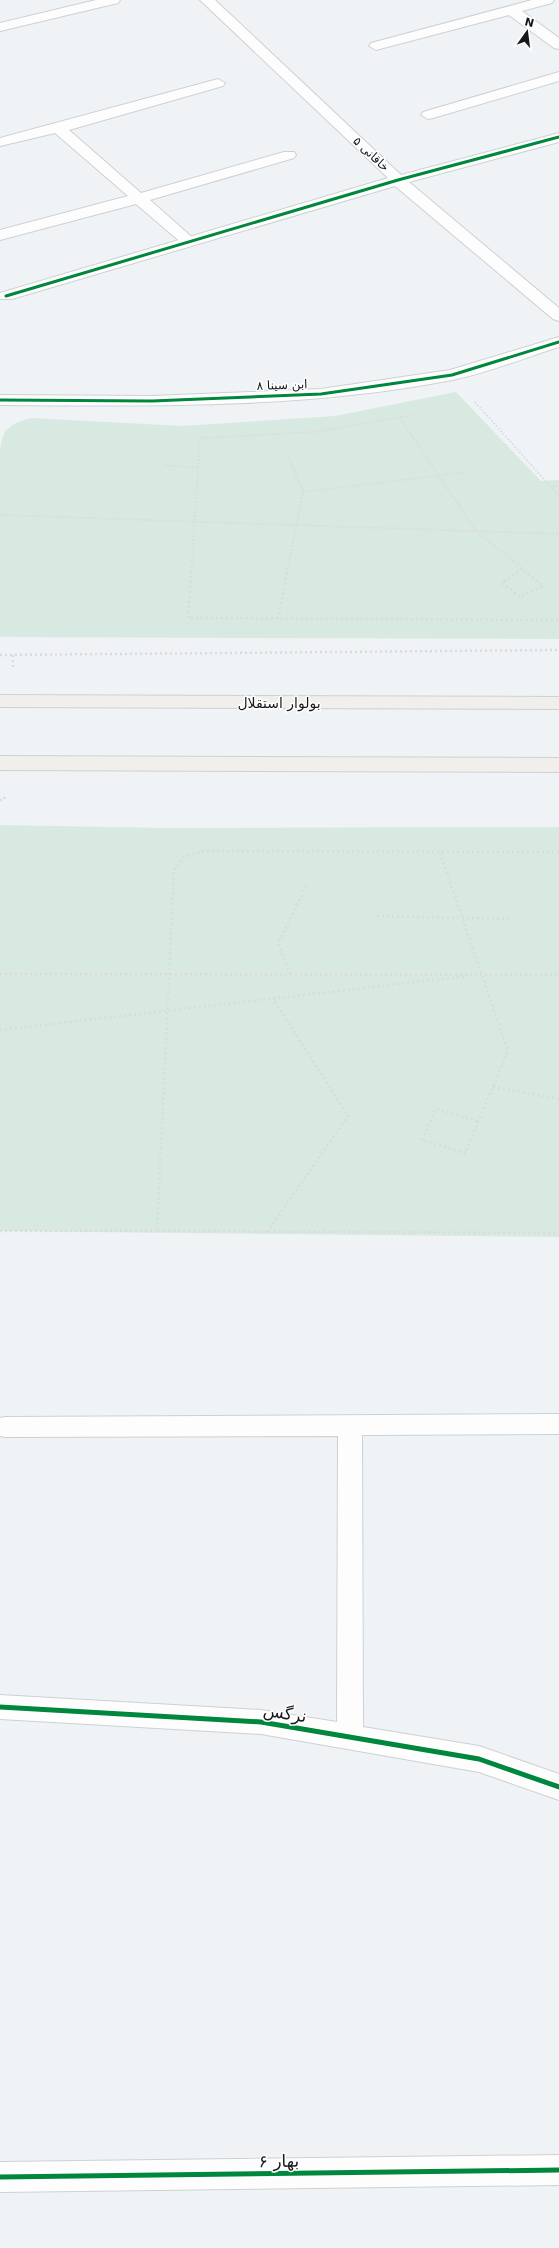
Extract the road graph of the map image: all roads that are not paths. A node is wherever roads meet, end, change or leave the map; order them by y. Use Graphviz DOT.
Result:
graph roads {
  1 [pos="113,0"];
  2 [pos="207,0"];
  3 [pos="547,0"];
  4 [pos="511,10"];
  5 [pos="0,27"];
  6 [pos="559,45"];
  7 [pos="376,46"];
  8 [pos="559,76"];
  9 [pos="218,84"];
  10 [pos="428,115"];
  11 [pos="58,128"];
  12 [pos="559,137"];
  13 [pos="0,142"];
  14 [pos="289,155"];
  15 [pos="398,180"];
  16 [pos="139,198"];
  17 [pos="0,235"];
  18 [pos="189,242"];
  19 [pos="6,296"];
  20 [pos="559,316"];
  21 [pos="559,342"];
  22 [pos="0,400"];
  23 [pos="0,701"];
  24 [pos="559,703"];
  25 [pos="0,763"];
  26 [pos="559,765"];
  27 [pos="559,1424"];
  28 [pos="350,1425"];
  29 [pos="5,1427"];
  30 [pos="0,1707"];
  31 [pos="350,1737"];
  32 [pos="559,1787"];
  33 [pos="559,2170"];
  34 [pos="0,2177"];
  1 -- 5 [label="street"];
  2 -- 15 [label="street, خاقانی ۵"];
  3 -- 4 [label="street"];
  4 -- 6 [label="street"];
  4 -- 7 [label="street"];
  8 -- 10 [label="street"];
  9 -- 11 [label="street"];
  11 -- 13 [label="street"];
  11 -- 16 [label="street"];
  12 -- 15 [label="street"];
  14 -- 16 [label="street"];
  15 -- 18 [label="street"];
  15 -- 20 [label="street, خاقانی ۵"];
  16 -- 17 [label="street"];
  16 -- 18 [label="street"];
  18 -- 19 [label="street"];
  21 -- 22 [label="street, ابن سینا ۸"];
  23 -- 24 [label="main road, بولوار استقلال"];
  25 -- 26 [label="main road"];
  27 -- 28 [label="street"];
  28 -- 29 [label="street"];
  28 -- 31 [label="street"];
  30 -- 31 [label="street, نرگس"];
  31 -- 32 [label="street, نرگس"];
  33 -- 34 [label="street, بهار ۶"];
}
